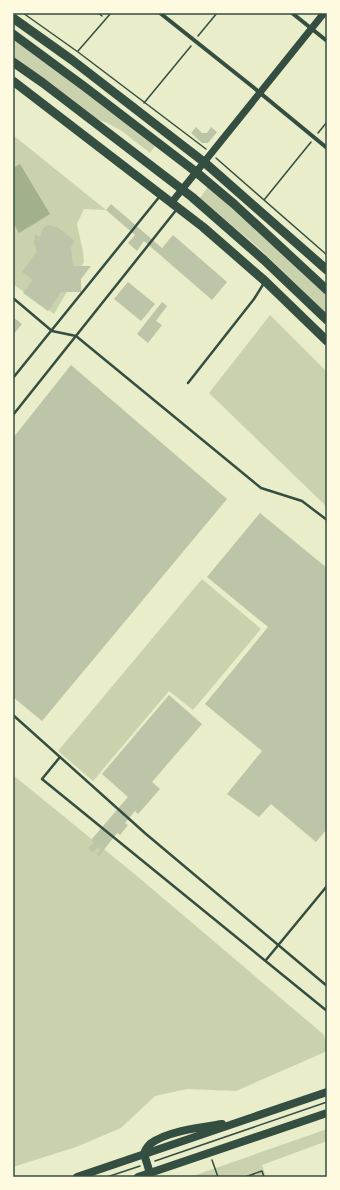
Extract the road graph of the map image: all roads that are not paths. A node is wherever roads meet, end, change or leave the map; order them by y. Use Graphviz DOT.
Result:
graph roads {
  1 [pos="160,13"];
  2 [pos="292,13"];
  3 [pos="324,13"];
  4 [pos="13,18"];
  5 [pos="311,28"];
  6 [pos="13,34"];
  7 [pos="327,41"];
  8 [pos="13,62"];
  9 [pos="13,81"];
  10 [pos="260,92"];
  11 [pos="327,148"];
  12 [pos="204,162"];
  13 [pos="196,172"];
  14 [pos="182,189"];
  15 [pos="161,194"];
  16 [pos="175,204"];
  17 [pos="327,270"];
  18 [pos="265,281"];
  19 [pos="327,290"];
  20 [pos="13,298"];
  21 [pos="327,320"];
  22 [pos="52,331"];
  23 [pos="76,336"];
  24 [pos="327,341"];
  25 [pos="13,378"];
  26 [pos="188,383"];
  27 [pos="13,415"];
  28 [pos="327,520"];
  29 [pos="13,715"];
  30 [pos="60,757"];
  31 [pos="327,886"];
  32 [pos="278,945"];
  33 [pos="266,960"];
  34 [pos="327,986"];
  35 [pos="327,1010"];
  36 [pos="327,1092"];
  37 [pos="327,1113"];
  38 [pos="144,1154"];
  39 [pos="150,1173"];
  40 [pos="77,1177"];
  41 [pos="138,1177"];
  1 -- 10 [label="street"];
  2 -- 5 [label="street"];
  3 -- 5 [label="street"];
  4 -- 12 [label="highway"];
  5 -- 7 [label="street"];
  5 -- 10 [label="street"];
  6 -- 13 [label="highway"];
  8 -- 14 [label="highway"];
  9 -- 15 [label="highway"];
  10 -- 11 [label="street"];
  10 -- 12 [label="street"];
  12 -- 13 [label="street"];
  12 -- 17 [label="highway"];
  13 -- 14 [label="street"];
  13 -- 19 [label="highway"];
  14 -- 16 [label="street"];
  14 -- 21 [label="highway"];
  15 -- 16 [label="highway"];
  15 -- 22 [label="lane"];
  16 -- 18 [label="highway"];
  16 -- 23 [label="lane"];
  18 -- 24 [label="highway"];
  18 -- 26 [label="lane"];
  20 -- 22 [label="lane"];
  22 -- 23 [label="lane"];
  22 -- 25 [label="lane"];
  23 -- 27 [label="lane"];
  23 -- 28 [label="lane"];
  29 -- 30 [label="lane"];
  30 -- 32 [label="lane"];
  30 -- 33 [label="lane"];
  31 -- 32 [label="lane"];
  32 -- 33 [label="lane"];
  32 -- 34 [label="lane"];
  33 -- 35 [label="lane"];
  36 -- 38 [label="main road"];
  37 -- 39 [label="main road"];
  38 -- 39 [label="main road"];
  38 -- 40 [label="main road"];
  39 -- 41 [label="main road"];
}
